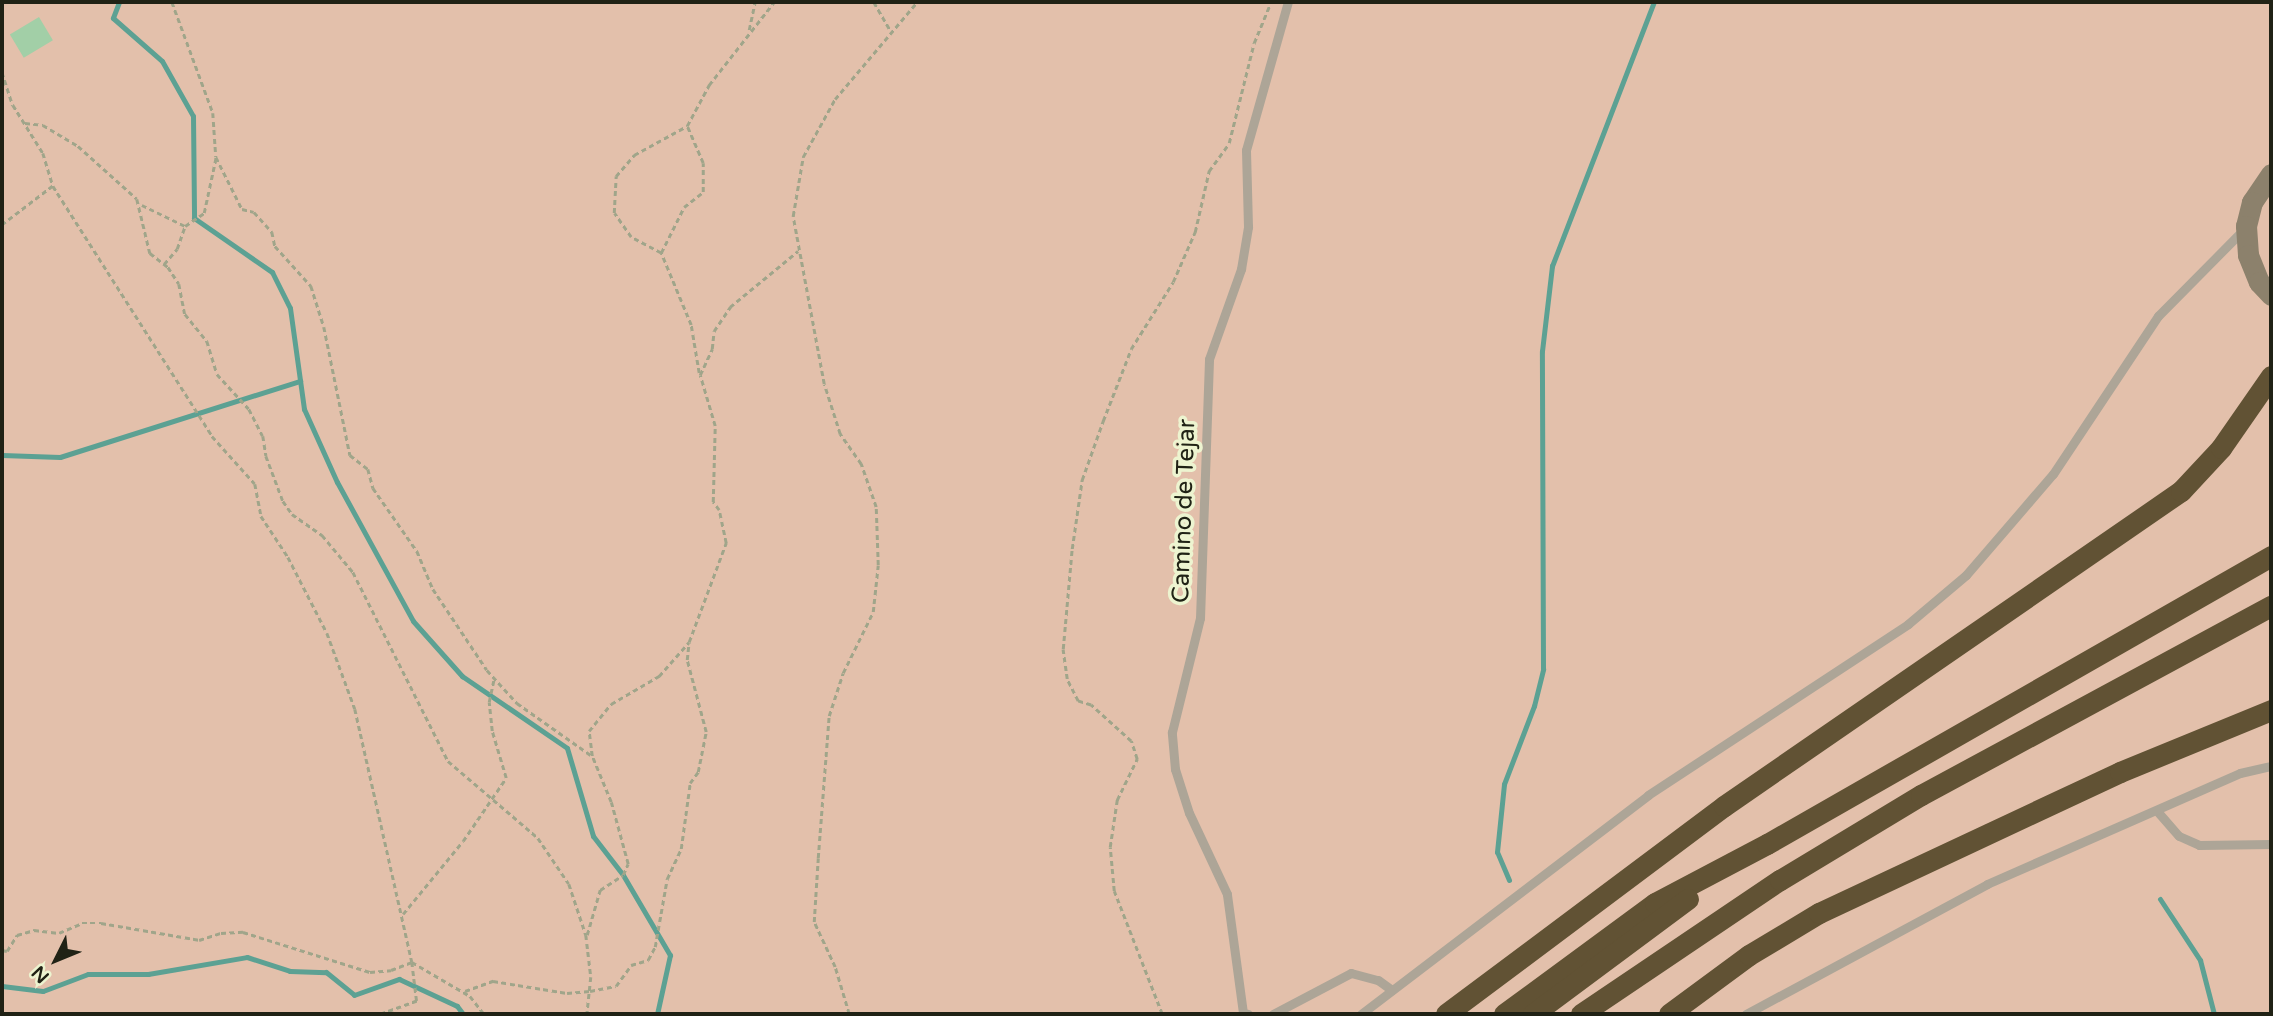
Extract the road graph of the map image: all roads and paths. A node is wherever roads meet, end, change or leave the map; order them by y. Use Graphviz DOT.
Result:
graph roads {
  1 [pos="172,2"];
  2 [pos="755,2"];
  3 [pos="774,2"];
  4 [pos="874,2"];
  5 [pos="917,2"];
  6 [pos="1271,2"];
  7 [pos="1288,2"];
  8 [pos="891,32"];
  9 [pos="749,34"];
  10 [pos="2,72"];
  11 [pos="25,123"];
  12 [pos="687,126"];
  13 [pos="216,157"];
  14 [pos="2271,174"];
  15 [pos="53,186"];
  16 [pos="140,204"];
  17 [pos="2,225"];
  18 [pos="186,226"];
  19 [pos="2246,226"];
  20 [pos="798,251"];
  21 [pos="661,253"];
  22 [pos="164,264"];
  23 [pos="2271,295"];
  24 [pos="700,375"];
  25 [pos="2271,376"];
  26 [pos="2271,556"];
  27 [pos="2271,606"];
  28 [pos="689,642"];
  29 [pos="494,678"];
  30 [pos="2271,710"];
  31 [pos="592,756"];
  32 [pos="2271,766"];
  33 [pos="490,797"];
  34 [pos="2157,811"];
  35 [pos="1767,844"];
  36 [pos="2271,844"];
  37 [pos="403,915"];
  38 [pos="586,935"];
  39 [pos="2,950"];
  40 [pos="412,962"];
  41 [pos="1643,971"];
  42 [pos="1392,990"];
  43 [pos="590,991"];
  44 [pos="463,992"];
  45 [pos="382,1014"];
  46 [pos="484,1014"];
  47 [pos="587,1014"];
  48 [pos="849,1014"];
  49 [pos="1162,1014"];
  50 [pos="1248,1014"];
  51 [pos="1273,1014"];
  52 [pos="1362,1014"];
  53 [pos="1446,1014"];
  54 [pos="1504,1014"];
  55 [pos="1533,1014"];
  56 [pos="1581,1014"];
  57 [pos="1596,1014"];
  58 [pos="1669,1014"];
  59 [pos="1746,1014"];
  1 -- 13 [label="path"];
  2 -- 9 [label="path"];
  3 -- 9 [label="path"];
  4 -- 8 [label="path"];
  5 -- 8 [label="path"];
  6 -- 49 [label="path"];
  7 -- 50 [label="lane, Camino de Tejar"];
  8 -- 20 [label="path"];
  9 -- 12 [label="path"];
  10 -- 11 [label="path"];
  11 -- 15 [label="path"];
  11 -- 16 [label="path"];
  12 -- 21 [label="path"];
  12 -- 21 [label="path"];
  13 -- 18 [label="path"];
  13 -- 29 [label="path"];
  14 -- 19 [label="street"];
  15 -- 17 [label="path"];
  15 -- 37 [label="path"];
  16 -- 18 [label="path"];
  16 -- 22 [label="path"];
  18 -- 22 [label="path"];
  19 -- 23 [label="street"];
  19 -- 42 [label="lane"];
  20 -- 24 [label="path"];
  20 -- 48 [label="path"];
  21 -- 24 [label="path"];
  22 -- 33 [label="path"];
  24 -- 28 [label="path"];
  25 -- 53 [label="highway"];
  26 -- 35 [label="highway"];
  27 -- 41 [label="highway"];
  28 -- 31 [label="path"];
  28 -- 43 [label="path"];
  29 -- 31 [label="path"];
  29 -- 33 [label="path"];
  30 -- 58 [label="highway"];
  31 -- 38 [label="path"];
  32 -- 34 [label="lane"];
  33 -- 37 [label="path"];
  33 -- 38 [label="path"];
  34 -- 36 [label="lane"];
  34 -- 59 [label="lane"];
  35 -- 54 [label="highway"];
  35 -- 55 [label="highway"];
  37 -- 40 [label="path"];
  38 -- 43 [label="path"];
  39 -- 40 [label="path"];
  40 -- 44 [label="path"];
  40 -- 45 [label="path"];
  41 -- 56 [label="highway"];
  41 -- 57 [label="highway"];
  42 -- 51 [label="lane"];
  42 -- 52 [label="lane"];
  43 -- 44 [label="path"];
  43 -- 47 [label="path"];
  44 -- 46 [label="path"];
}
